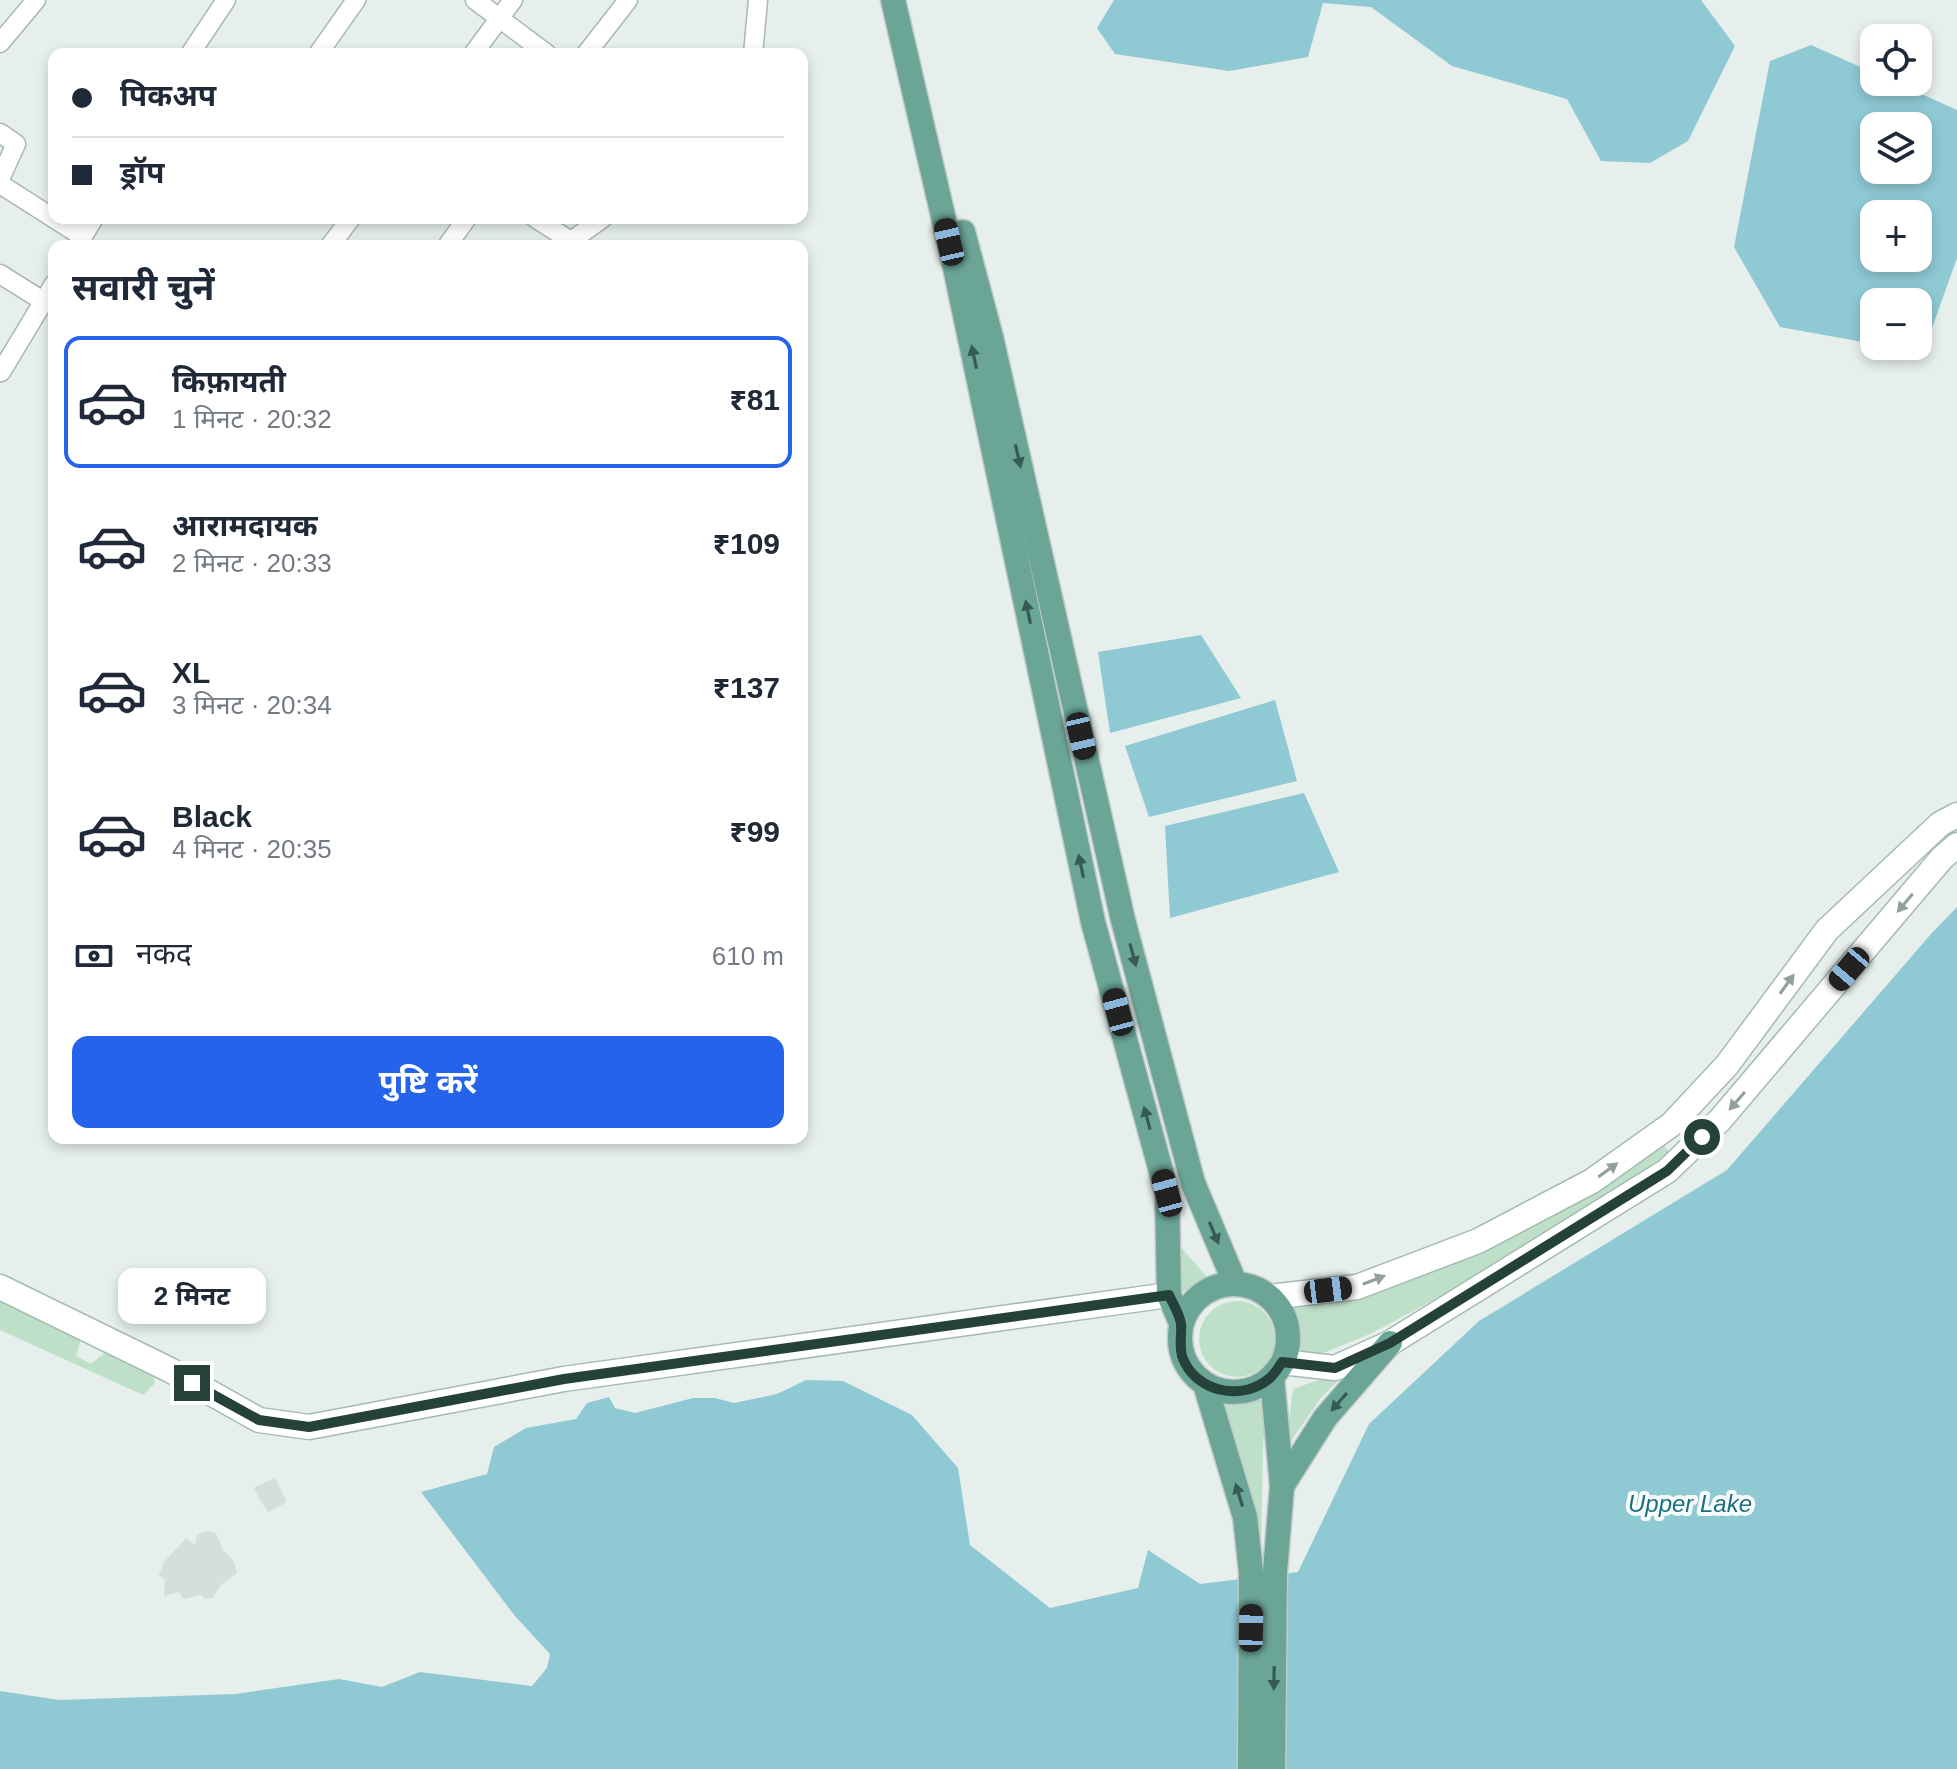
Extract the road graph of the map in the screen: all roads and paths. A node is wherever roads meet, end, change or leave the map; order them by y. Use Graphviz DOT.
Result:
graph roads {
  1 [pos="36,0"];
  2 [pos="226,0"];
  3 [pos="356,0"];
  4 [pos="475,0"];
  5 [pos="513,0"];
  6 [pos="628,0"];
  7 [pos="758,0"];
  8 [pos="893,0"];
  9 [pos="907,0"];
  10 [pos="500,19"];
  11 [pos="0,43"];
  12 [pos="194,48"];
  13 [pos="322,48"];
  14 [pos="478,48"];
  15 [pos="539,48"];
  16 [pos="591,48"];
  17 [pos="754,48"];
  18 [pos="0,133"];
  19 [pos="0,182"];
  20 [pos="48,218"];
  21 [pos="56,224"];
  22 [pos="542,224"];
  23 [pos="594,224"];
  24 [pos="77,240"];
  25 [pos="562,240"];
  26 [pos="570,240"];
  27 [pos="0,274"];
  28 [pos="48,293"];
  29 [pos="43,301"];
  30 [pos="1,372"];
  31 [pos="1957,815"];
  32 [pos="1957,845"];
  33 [pos="1235,1283"];
  34 [pos="0,1287"];
  35 [pos="1169,1295"];
  36 [pos="1269,1297"];
  37 [pos="1181,1323"];
  38 [pos="1390,1343"];
  39 [pos="1277,1369"];
  40 [pos="1205,1384"];
  41 [pos="1282,1486"];
  42 [pos="1263,1572"];
  43 [pos="1250,1769"];
  44 [pos="1273,1769"];
  1 -- 11 [label="street"];
  2 -- 12 [label="street"];
  3 -- 13 [label="street"];
  4 -- 10 [label="street"];
  5 -- 10 [label="street"];
  6 -- 16 [label="street"];
  7 -- 17 [label="street"];
  35 -- 8 [label="main road, one-way"];
  9 -- 33 [label="main road, one-way"];
  10 -- 14 [label="street"];
  10 -- 15 [label="street"];
  18 -- 19 [label="street"];
  19 -- 20 [label="street"];
  21 -- 24 [label="street"];
  22 -- 25 [label="street"];
  23 -- 26 [label="street"];
  27 -- 29 [label="street"];
  28 -- 29 [label="street"];
  29 -- 30 [label="street"];
  36 -- 31 [label="main road, one-way"];
  32 -- 38 [label="main road, one-way"];
  33 -- 36 [label="main road"];
  33 -- 37 [label="main road"];
  34 -- 35 [label="main road"];
  35 -- 37 [label="main road"];
  36 -- 39 [label="main road"];
  37 -- 40 [label="main road"];
  38 -- 39 [label="main road"];
  38 -- 41 [label="main road, one-way"];
  39 -- 40 [label="main road"];
  39 -- 41 [label="main road"];
  42 -- 40 [label="main road, one-way"];
  41 -- 42 [label="main road"];
  42 -- 43 [label="main road"];
  42 -- 44 [label="main road, one-way"];
}
